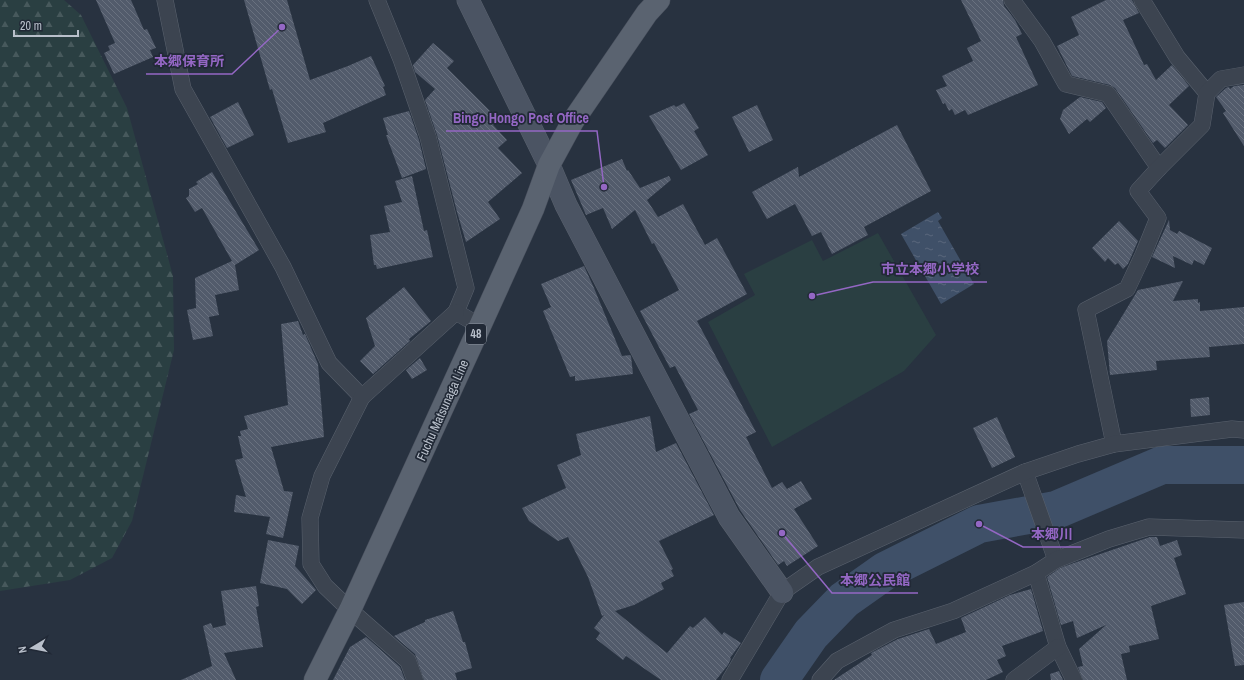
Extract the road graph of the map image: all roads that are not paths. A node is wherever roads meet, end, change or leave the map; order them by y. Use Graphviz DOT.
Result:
graph roads {
  1 [pos="165,0"];
  2 [pos="378,0"];
  3 [pos="468,0"];
  4 [pos="659,0"];
  5 [pos="1012,0"];
  6 [pos="1142,0"];
  7 [pos="1244,75"];
  8 [pos="1207,93"];
  9 [pos="549,165"];
  10 [pos="1159,168"];
  11 [pos="456,312"];
  12 [pos="480,326"];
  13 [pos="362,397"];
  14 [pos="1244,430"];
  15 [pos="1114,444"];
  16 [pos="1025,472"];
  17 [pos="1244,530"];
  18 [pos="1054,555"];
  19 [pos="1036,573"];
  20 [pos="782,592"];
  21 [pos="350,610"];
  22 [pos="1058,647"];
  23 [pos="732,679"];
  24 [pos="314,680"];
  25 [pos="415,680"];
  26 [pos="820,680"];
  27 [pos="1014,680"];
  28 [pos="1074,680"];
  1 -- 13 [label="street"];
  2 -- 11 [label="street"];
  3 -- 9 [label="street"];
  4 -- 9 [label="main road, Fuchu Matsunaga Line / 48"];
  5 -- 10 [label="street"];
  6 -- 8 [label="street"];
  7 -- 8 [label="street"];
  8 -- 10 [label="street"];
  9 -- 12 [label="main road, Fuchu Matsunaga Line / 48"];
  9 -- 20 [label="street"];
  10 -- 15 [label="street"];
  11 -- 12 [label="street"];
  11 -- 13 [label="street"];
  12 -- 21 [label="main road, Fuchu Matsunaga Line / 48"];
  13 -- 21 [label="street"];
  14 -- 15 [label="street"];
  15 -- 16 [label="street"];
  16 -- 18 [label="street"];
  16 -- 20 [label="street"];
  17 -- 18 [label="street"];
  18 -- 19 [label="street"];
  19 -- 22 [label="street"];
  19 -- 26 [label="street"];
  20 -- 23 [label="street"];
  21 -- 24 [label="main road, Fuchu Matsunaga Line / 48"];
  21 -- 25 [label="street"];
  22 -- 27 [label="street"];
  22 -- 28 [label="street"];
}
